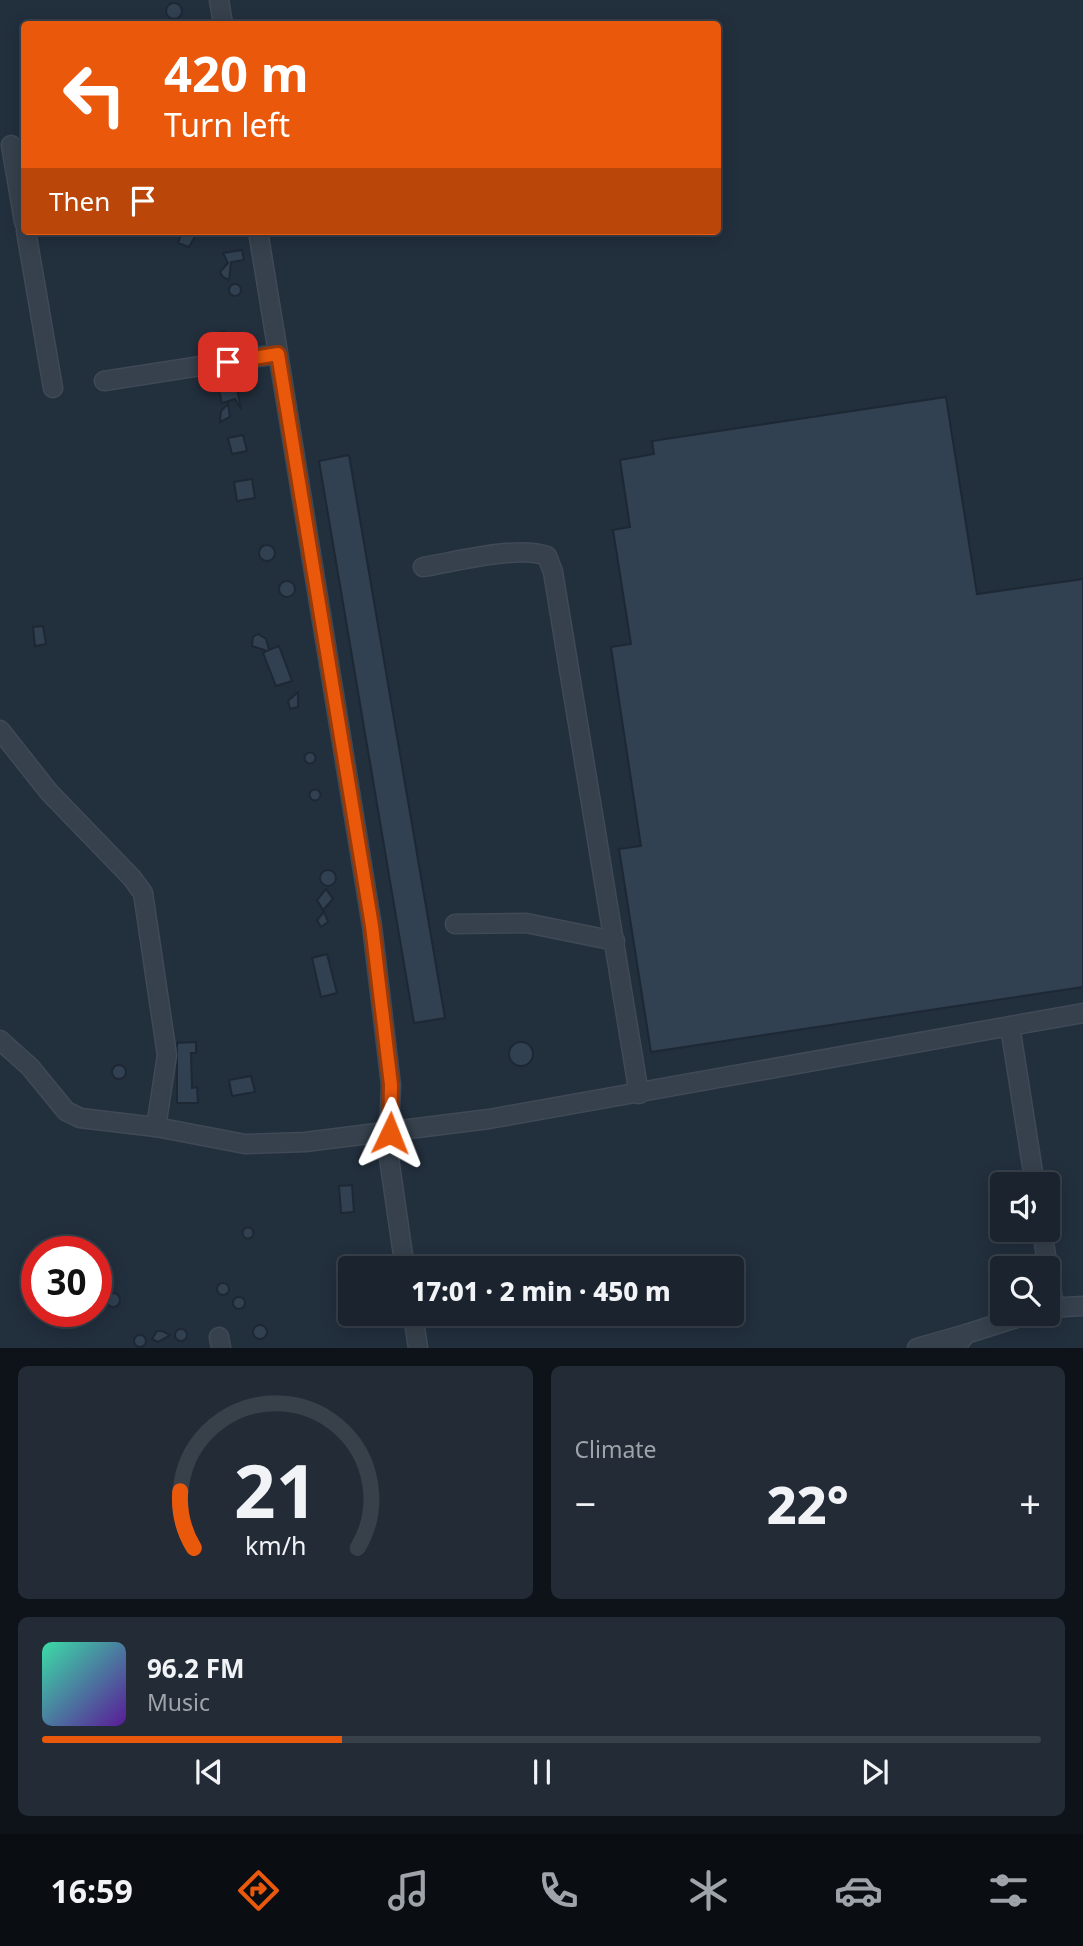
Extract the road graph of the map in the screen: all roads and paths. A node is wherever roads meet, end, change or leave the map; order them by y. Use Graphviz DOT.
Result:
graph roads {
  1 [pos="219,0"];
  2 [pos="222,21"];
  3 [pos="12,145"];
  4 [pos="21,203"];
  5 [pos="27,235"];
  6 [pos="259,235"];
  7 [pos="278,354"];
  8 [pos="104,381"];
  9 [pos="53,388"];
  10 [pos="423,567"];
  11 [pos="0,730"];
  12 [pos="455,924"];
  13 [pos="615,941"];
  14 [pos="1083,1013"];
  15 [pos="1010,1026"];
  16 [pos="0,1040"];
  17 [pos="639,1094"];
  18 [pos="156,1127"];
  19 [pos="390,1133"];
  20 [pos="1033,1172"];
  21 [pos="403,1256"];
  22 [pos="1083,1306"];
  23 [pos="1060,1307"];
  24 [pos="414,1326"];
  25 [pos="999,1326"];
  26 [pos="961,1341"];
  27 [pos="418,1348"];
  28 [pos="917,1348"];
  1 -- 2 [label="street"];
  3 -- 4 [label="street"];
  5 -- 9 [label="street"];
  6 -- 7 [label="street"];
  7 -- 8 [label="street"];
  7 -- 19 [label="street"];
  10 -- 13 [label="street"];
  11 -- 18 [label="street"];
  12 -- 13 [label="street"];
  13 -- 17 [label="street"];
  14 -- 15 [label="street"];
  15 -- 17 [label="street"];
  15 -- 20 [label="street"];
  16 -- 18 [label="street"];
  17 -- 19 [label="street"];
  18 -- 19 [label="street"];
  19 -- 21 [label="street"];
  22 -- 23 [label="street"];
  24 -- 27 [label="street"];
  25 -- 26 [label="street"];
  26 -- 28 [label="street"];
}
